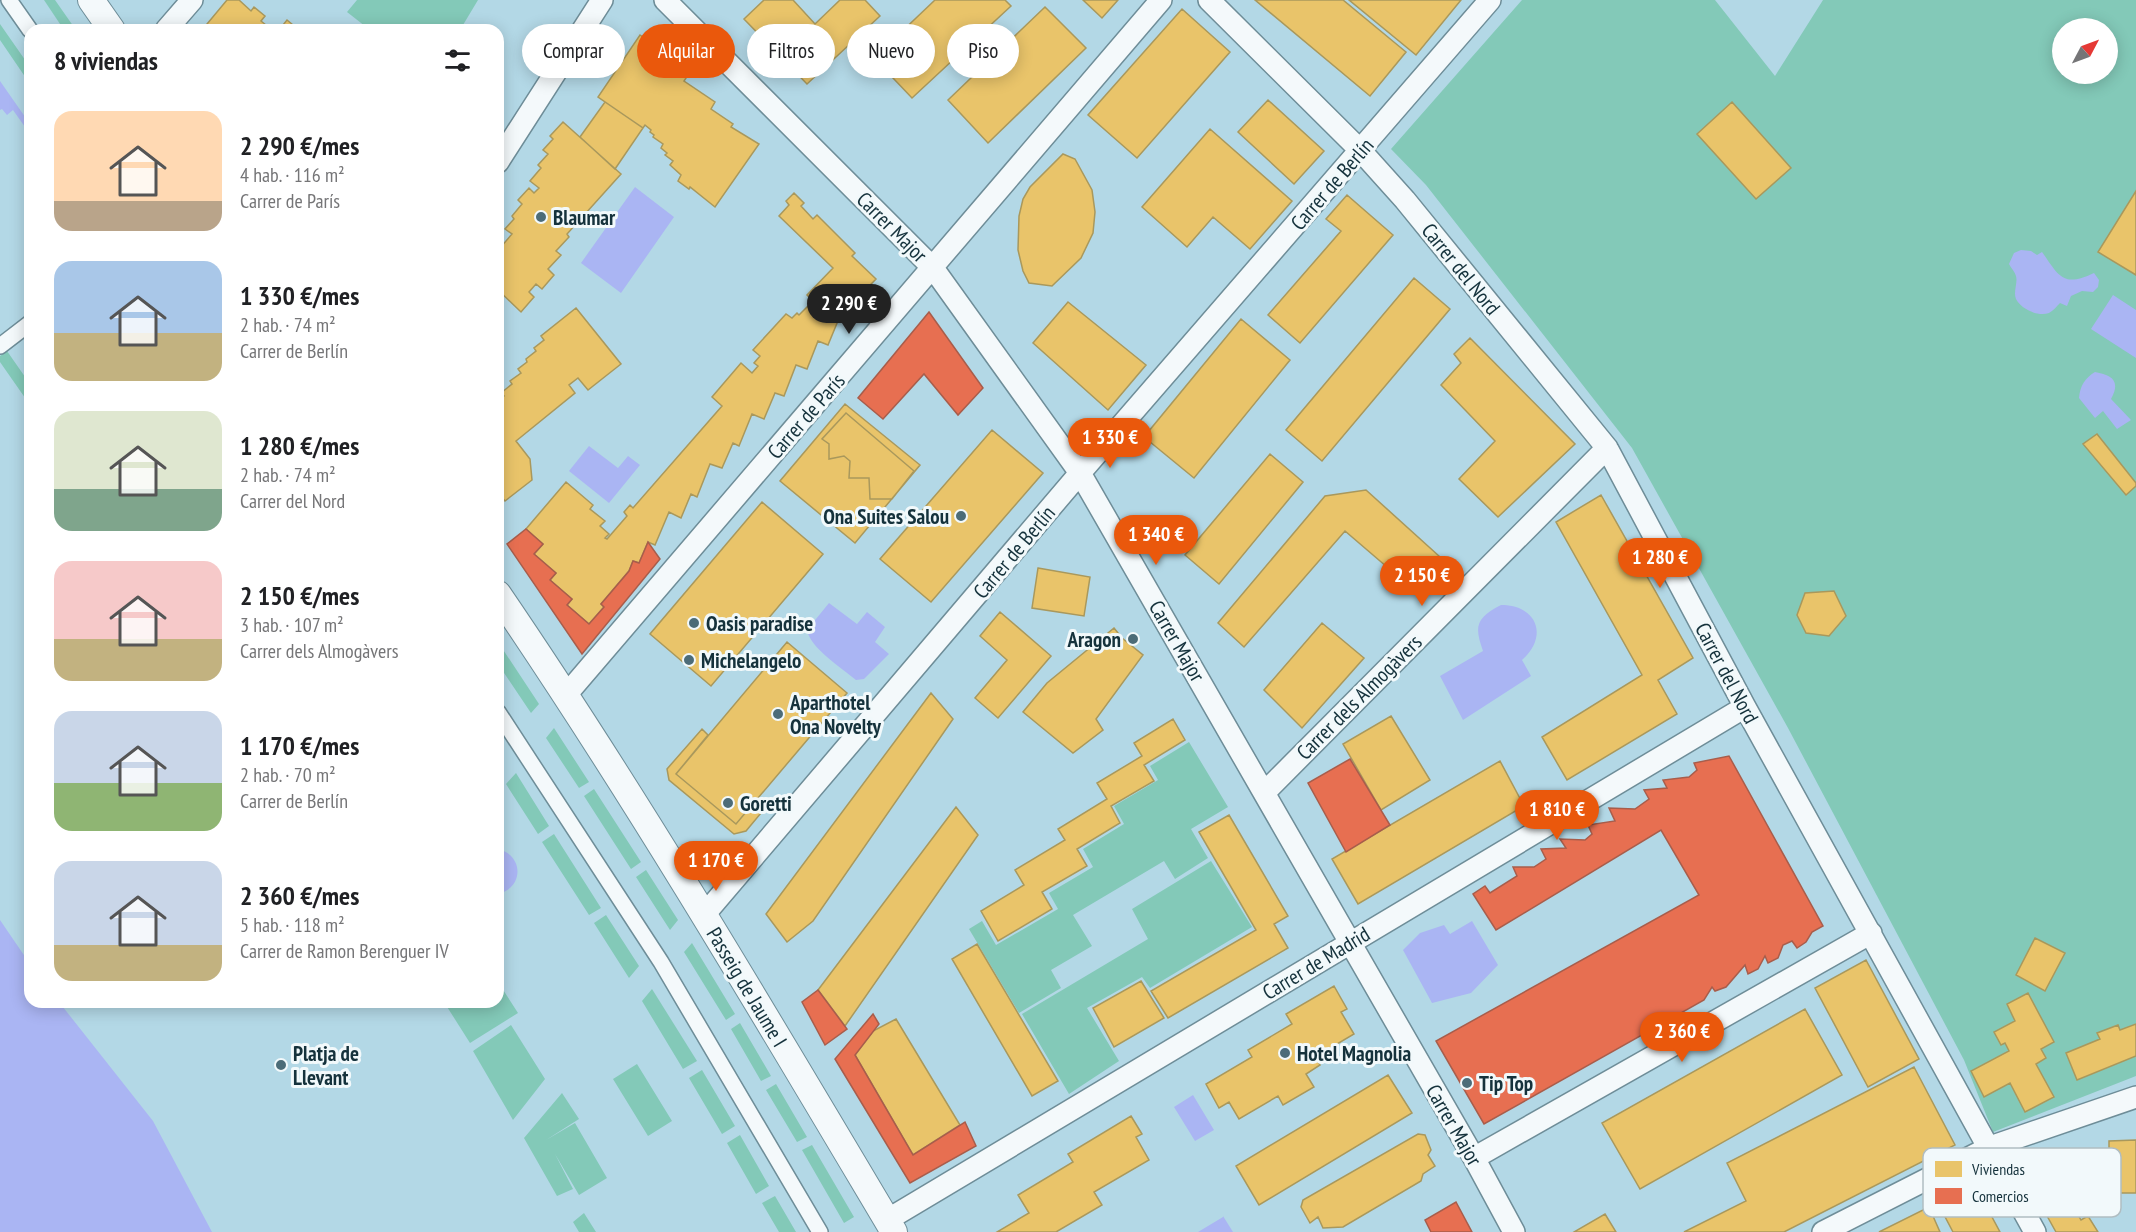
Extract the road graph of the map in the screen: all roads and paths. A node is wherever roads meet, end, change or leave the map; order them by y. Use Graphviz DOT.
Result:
graph roads {
  1 [pos="9,0"];
  2 [pos="91,0"];
  3 [pos="192,0"];
  4 [pos="602,0"];
  5 [pos="664,0"];
  6 [pos="1161,0"];
  7 [pos="1209,0"];
  8 [pos="1490,0"];
  9 [pos="26,24"];
  10 [pos="108,24"];
  11 [pos="171,24"];
  12 [pos="1361,151"];
  13 [pos="504,153"];
  14 [pos="933,268"];
  15 [pos="24,328"];
  16 [pos="0,346"];
  17 [pos="1607,448"];
  18 [pos="1080,473"];
  19 [pos="504,603"];
  20 [pos="567,695"];
  21 [pos="1745,707"];
  22 [pos="504,721"];
  23 [pos="1264,793"];
  24 [pos="704,915"];
  25 [pos="1871,933"];
  26 [pos="1350,943"];
  27 [pos="2136,1096"];
  28 [pos="1990,1148"];
  29 [pos="1474,1158"];
  30 [pos="1923,1182"];
  31 [pos="2027,1217"];
  32 [pos="890,1226"];
  33 [pos="820,1232"];
  34 [pos="1514,1232"];
  35 [pos="1823,1232"];
  36 [pos="2035,1232"];
  1 -- 9 [label="street"];
  2 -- 10 [label="street"];
  3 -- 11 [label="street"];
  4 -- 13 [label="street"];
  5 -- 14 [label="street, Carrer Major"];
  6 -- 14 [label="street, Carrer de París"];
  7 -- 12 [label="street, Carrer del Nord"];
  8 -- 12 [label="street, Carrer de Berlín"];
  12 -- 17 [label="street, Carrer del Nord"];
  12 -- 18 [label="street, Carrer de Berlín"];
  14 -- 18 [label="street, Carrer Major"];
  14 -- 20 [label="street, Carrer de París"];
  15 -- 16 [label="street"];
  17 -- 21 [label="street, Carrer del Nord"];
  17 -- 23 [label="street, Carrer dels Almogàvers"];
  18 -- 23 [label="street, Carrer Major"];
  18 -- 24 [label="street, Carrer de Berlín"];
  19 -- 20 [label="street, Passeig de Jaume I"];
  20 -- 24 [label="street, Passeig de Jaume I"];
  21 -- 25 [label="street, Carrer del Nord"];
  21 -- 26 [label="street, Carrer de Madrid"];
  22 -- 33 [label="street"];
  23 -- 26 [label="street, Carrer Major"];
  24 -- 32 [label="street, Passeig de Jaume I"];
  25 -- 28 [label="street, Carrer del Nord"];
  25 -- 29 [label="street"];
  26 -- 29 [label="street, Carrer Major"];
  26 -- 32 [label="street, Carrer de Madrid"];
  27 -- 28 [label="street"];
  29 -- 34 [label="street, Carrer Major"];
  30 -- 35 [label="street"];
  31 -- 36 [label="street, Carrer del Nord"];
}
